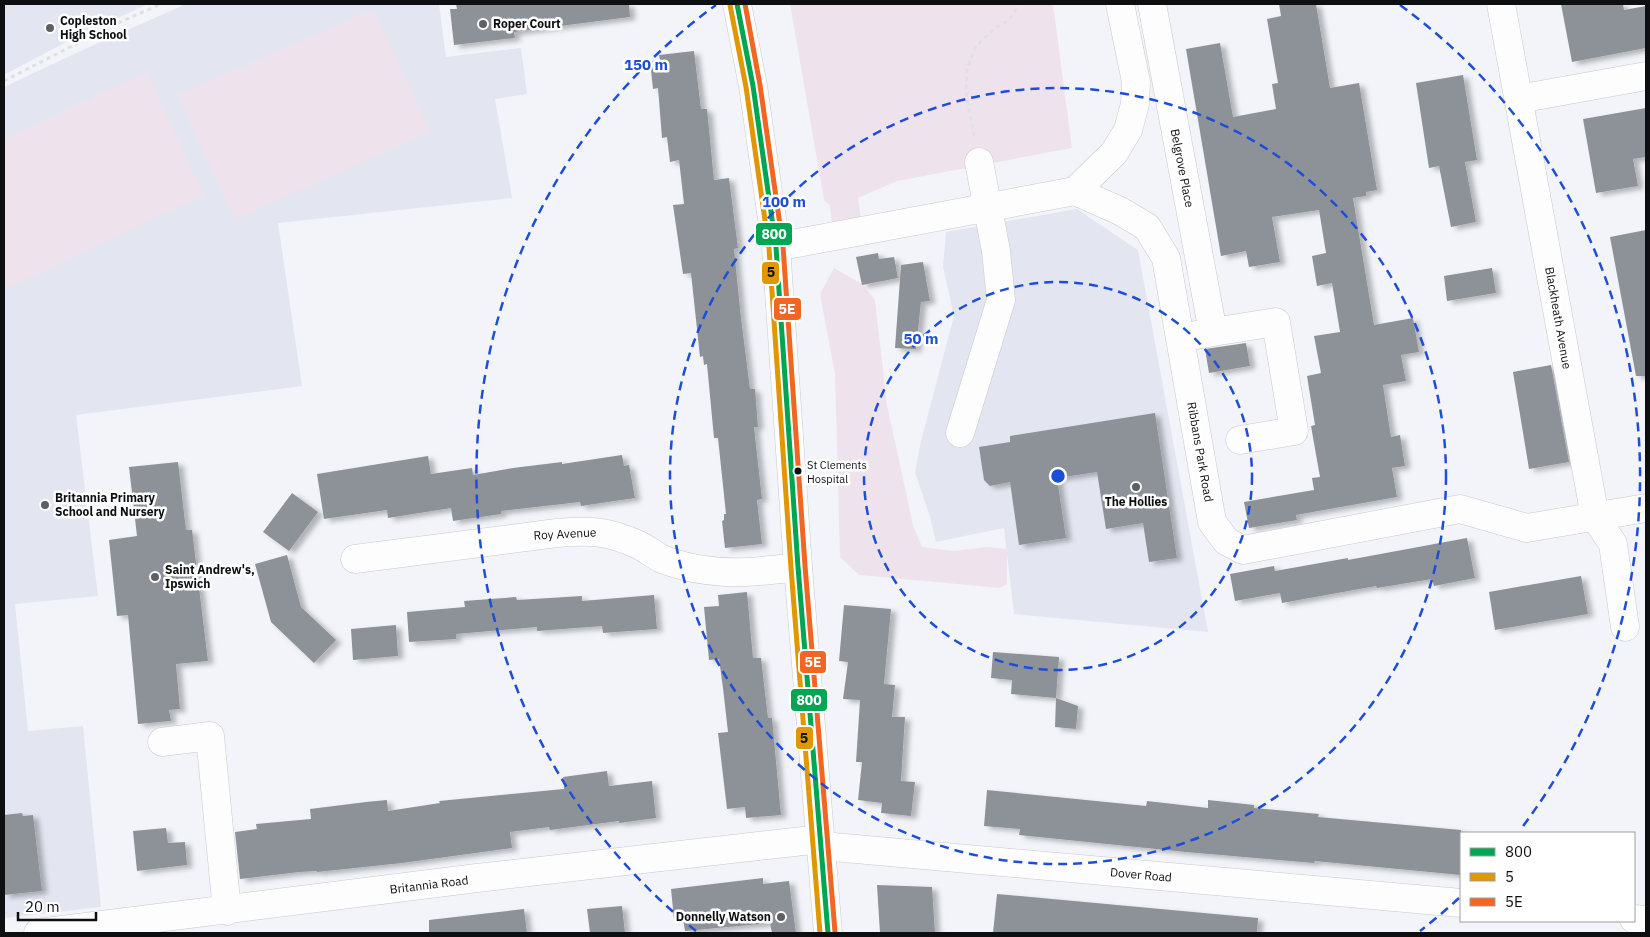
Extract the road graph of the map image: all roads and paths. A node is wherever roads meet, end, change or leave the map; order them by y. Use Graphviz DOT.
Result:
graph roads {
  1 [pos="161,4"];
  2 [pos="736,4"];
  3 [pos="1019,4"];
  4 [pos="1120,4"];
  5 [pos="1152,4"];
  6 [pos="1501,4"];
  7 [pos="1646,76"];
  8 [pos="4,81"];
  9 [pos="1519,99"];
  10 [pos="979,162"];
  11 [pos="1075,191"];
  12 [pos="988,207"];
  13 [pos="776,247"];
  14 [pos="1213,332"];
  15 [pos="1180,338"];
  16 [pos="960,433"];
  17 [pos="1240,440"];
  18 [pos="1646,508"];
  19 [pos="1594,517"];
  20 [pos="355,559"];
  21 [pos="798,567"];
  22 [pos="1626,628"];
  23 [pos="162,742"];
  24 [pos="821,843"];
  25 [pos="1460,903"];
  26 [pos="227,910"];
  27 [pos="38,933"];
  28 [pos="828,933"];
  1 -- 8 [label="path"];
  2 -- 13 [label="street"];
  3 -- 10 [label="path"];
  4 -- 11 [label="street"];
  5 -- 14 [label="street, Belgrove Place"];
  6 -- 9 [label="street, Blackheath Avenue"];
  7 -- 9 [label="street"];
  9 -- 19 [label="street, Blackheath Avenue"];
  10 -- 12 [label="street"];
  11 -- 12 [label="street"];
  11 -- 15 [label="street, Ribbans Park Road"];
  12 -- 13 [label="street"];
  12 -- 16 [label="street"];
  13 -- 21 [label="street"];
  14 -- 15 [label="street"];
  14 -- 17 [label="street"];
  15 -- 19 [label="street, Ribbans Park Road"];
  18 -- 19 [label="street, Ribbans Park Road"];
  19 -- 22 [label="street, Blackheath Avenue"];
  20 -- 21 [label="street, Roy Avenue"];
  21 -- 24 [label="street"];
  23 -- 26 [label="street"];
  24 -- 25 [label="street, Dover Road"];
  24 -- 26 [label="street, Britannia Road"];
  24 -- 28 [label="street"];
  26 -- 27 [label="street, Britannia Road"];
}
